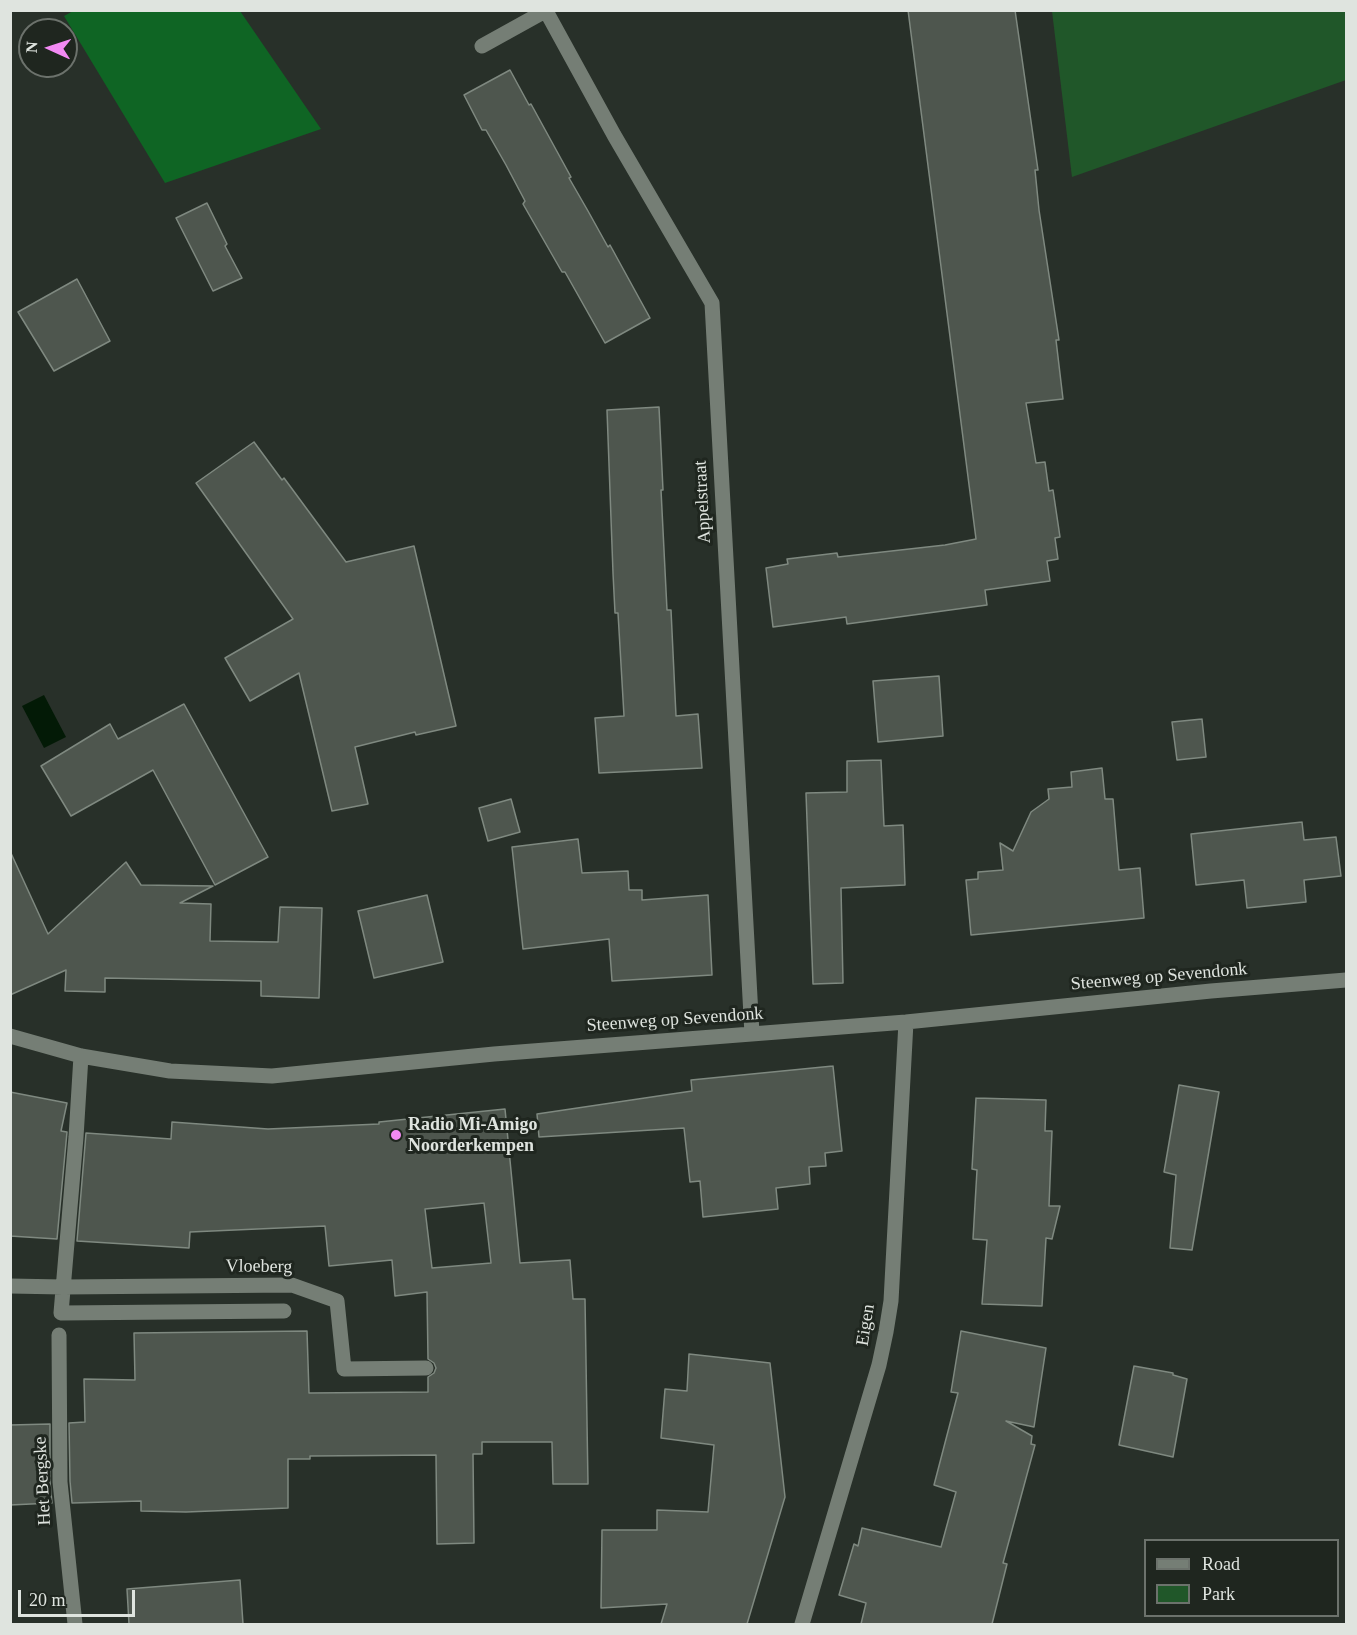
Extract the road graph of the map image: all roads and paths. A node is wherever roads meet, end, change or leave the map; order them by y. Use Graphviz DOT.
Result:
graph roads {
  1 [pos="547,11"];
  2 [pos="482,46"];
  3 [pos="1347,980"];
  4 [pos="906,1022"];
  5 [pos="752,1034"];
  6 [pos="10,1036"];
  7 [pos="81,1056"];
  8 [pos="10,1286"];
  9 [pos="63,1287"];
  10 [pos="284,1311"];
  11 [pos="59,1335"];
  12 [pos="426,1368"];
  13 [pos="75,1624"];
  14 [pos="802,1624"];
  1 -- 2 [label="street"];
  1 -- 5 [label="street, Appelstraat"];
  3 -- 4 [label="street, Steenweg op Sevendonk"];
  4 -- 5 [label="street, Steenweg op Sevendonk"];
  4 -- 14 [label="street, Eigen"];
  5 -- 7 [label="street, Steenweg op Sevendonk"];
  6 -- 7 [label="street, Steenweg op Sevendonk"];
  7 -- 9 [label="street"];
  8 -- 9 [label="street, Vloeberg"];
  9 -- 10 [label="street"];
  9 -- 12 [label="street, Vloeberg"];
  11 -- 13 [label="street, Het Bergske"];
}
